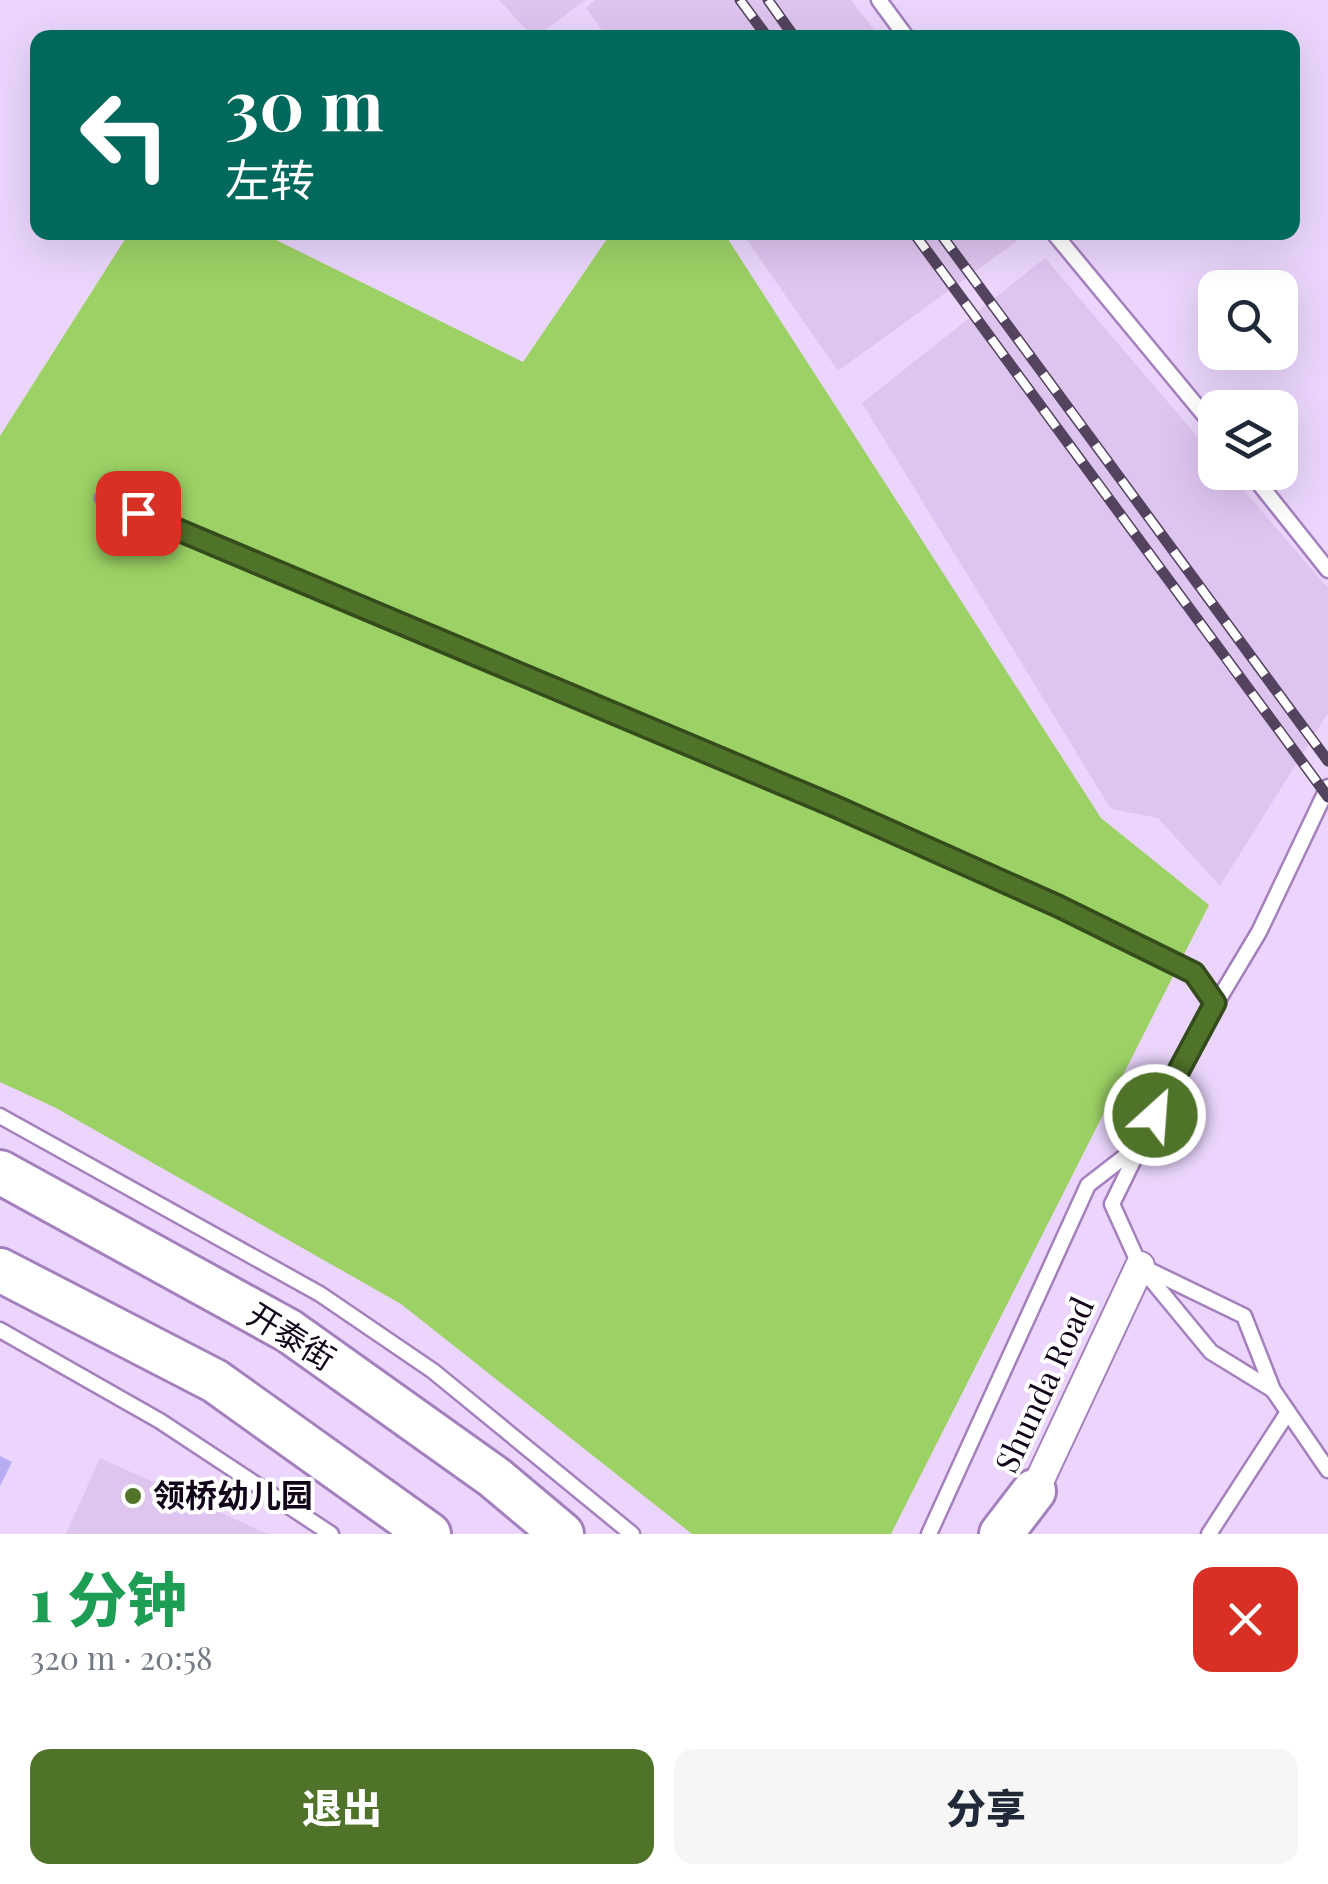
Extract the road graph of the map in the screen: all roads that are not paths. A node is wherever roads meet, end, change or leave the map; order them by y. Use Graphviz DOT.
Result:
graph roads {
  1 [pos="879,0"];
  2 [pos="902,30"];
  3 [pos="1060,240"];
  4 [pos="1198,407"];
  5 [pos="1264,490"];
  6 [pos="103,498"];
  7 [pos="1328,570"];
  8 [pos="1328,787"];
  9 [pos="1215,1003"];
  10 [pos="0,1116"];
  11 [pos="1142,1143"];
  12 [pos="0,1172"];
  13 [pos="1140,1266"];
  14 [pos="0,1270"];
  15 [pos="0,1330"];
  16 [pos="1272,1390"];
  17 [pos="1288,1412"];
  18 [pos="1328,1470"];
  19 [pos="1034,1491"];
  20 [pos="331,1534"];
  21 [pos="429,1534"];
  22 [pos="562,1534"];
  23 [pos="632,1534"];
  24 [pos="928,1534"];
  25 [pos="1001,1534"];
  26 [pos="1014,1534"];
  27 [pos="1209,1534"];
  1 -- 2 [label="lane"];
  3 -- 4 [label="lane"];
  5 -- 7 [label="lane"];
  6 -- 9 [label="lane"];
  8 -- 9 [label="lane"];
  9 -- 11 [label="lane"];
  10 -- 23 [label="lane"];
  11 -- 13 [label="lane"];
  11 -- 24 [label="lane"];
  12 -- 22 [label="main road, 开泰街"];
  13 -- 16 [label="lane"];
  13 -- 16 [label="lane"];
  13 -- 19 [label="street, Shunda Road"];
  14 -- 21 [label="main road"];
  15 -- 20 [label="lane"];
  16 -- 17 [label="lane"];
  17 -- 18 [label="lane"];
  17 -- 27 [label="lane"];
  19 -- 25 [label="main road"];
  19 -- 26 [label="street, Shunda Road"];
}
